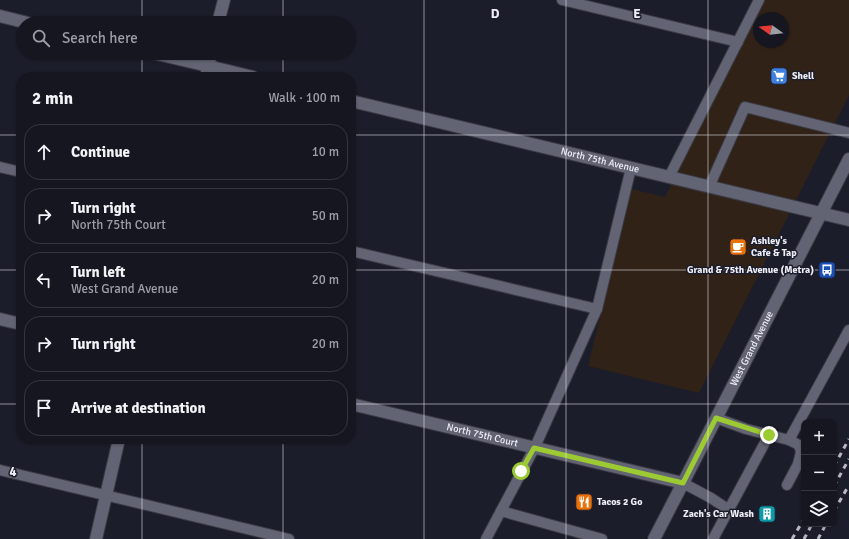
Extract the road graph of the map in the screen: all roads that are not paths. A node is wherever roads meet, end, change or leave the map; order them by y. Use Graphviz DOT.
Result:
graph roads {
  1 [pos="224,0"];
  2 [pos="562,0"];
  3 [pos="759,0"];
  4 [pos="0,16"];
  5 [pos="220,16"];
  6 [pos="16,20"];
  7 [pos="738,42"];
  8 [pos="173,60"];
  9 [pos="210,60"];
  10 [pos="207,72"];
  11 [pos="356,102"];
  12 [pos="849,133"];
  13 [pos="849,159"];
  14 [pos="0,167"];
  15 [pos="631,168"];
  16 [pos="16,171"];
  17 [pos="669,177"];
  18 [pos="709,187"];
  19 [pos="821,214"];
  20 [pos="849,220"];
  21 [pos="356,252"];
  22 [pos="597,309"];
  23 [pos="0,319"];
  24 [pos="16,323"];
  25 [pos="849,330"];
  26 [pos="356,405"];
  27 [pos="716,418"];
  28 [pos="769,435"];
  29 [pos="789,440"];
  30 [pos="118,444"];
  31 [pos="534,448"];
  32 [pos="0,470"];
  33 [pos="683,483"];
  34 [pos="787,485"];
  35 [pos="106,495"];
  36 [pos="729,510"];
  37 [pos="501,511"];
  38 [pos="96,539"];
  39 [pos="289,539"];
  40 [pos="486,539"];
  41 [pos="602,539"];
  42 [pos="654,539"];
  43 [pos="713,539"];
  1 -- 5 [label="street"];
  2 -- 7 [label="lane"];
  3 -- 7 [label="lane"];
  4 -- 6 [label="street"];
  7 -- 17 [label="lane"];
  8 -- 10 [label="street"];
  9 -- 10 [label="street"];
  11 -- 15 [label="street, North 75th Avenue"];
  12 -- 18 [label="lane"];
  13 -- 19 [label="street, West Grand Avenue"];
  14 -- 16 [label="lane"];
  15 -- 17 [label="street, North 75th Avenue"];
  15 -- 22 [label="lane"];
  17 -- 18 [label="street, North 75th Avenue"];
  18 -- 19 [label="street, North 75th Avenue"];
  19 -- 20 [label="street, North 75th Avenue"];
  19 -- 27 [label="street, West Grand Avenue"];
  21 -- 22 [label="lane"];
  22 -- 31 [label="lane"];
  23 -- 24 [label="street"];
  25 -- 29 [label="lane"];
  26 -- 31 [label="street, North 75th Court"];
  27 -- 28 [label="lane"];
  27 -- 33 [label="street, West Grand Avenue"];
  28 -- 29 [label="lane"];
  28 -- 36 [label="lane"];
  29 -- 34 [label="lane"];
  30 -- 35 [label="street"];
  31 -- 33 [label="street, North 75th Court"];
  31 -- 37 [label="lane"];
  32 -- 35 [label="lane"];
  33 -- 36 [label="lane"];
  33 -- 42 [label="street, West Grand Avenue"];
  35 -- 38 [label="street"];
  35 -- 39 [label="lane"];
  36 -- 43 [label="lane"];
  37 -- 40 [label="lane"];
  37 -- 41 [label="lane"];
}
